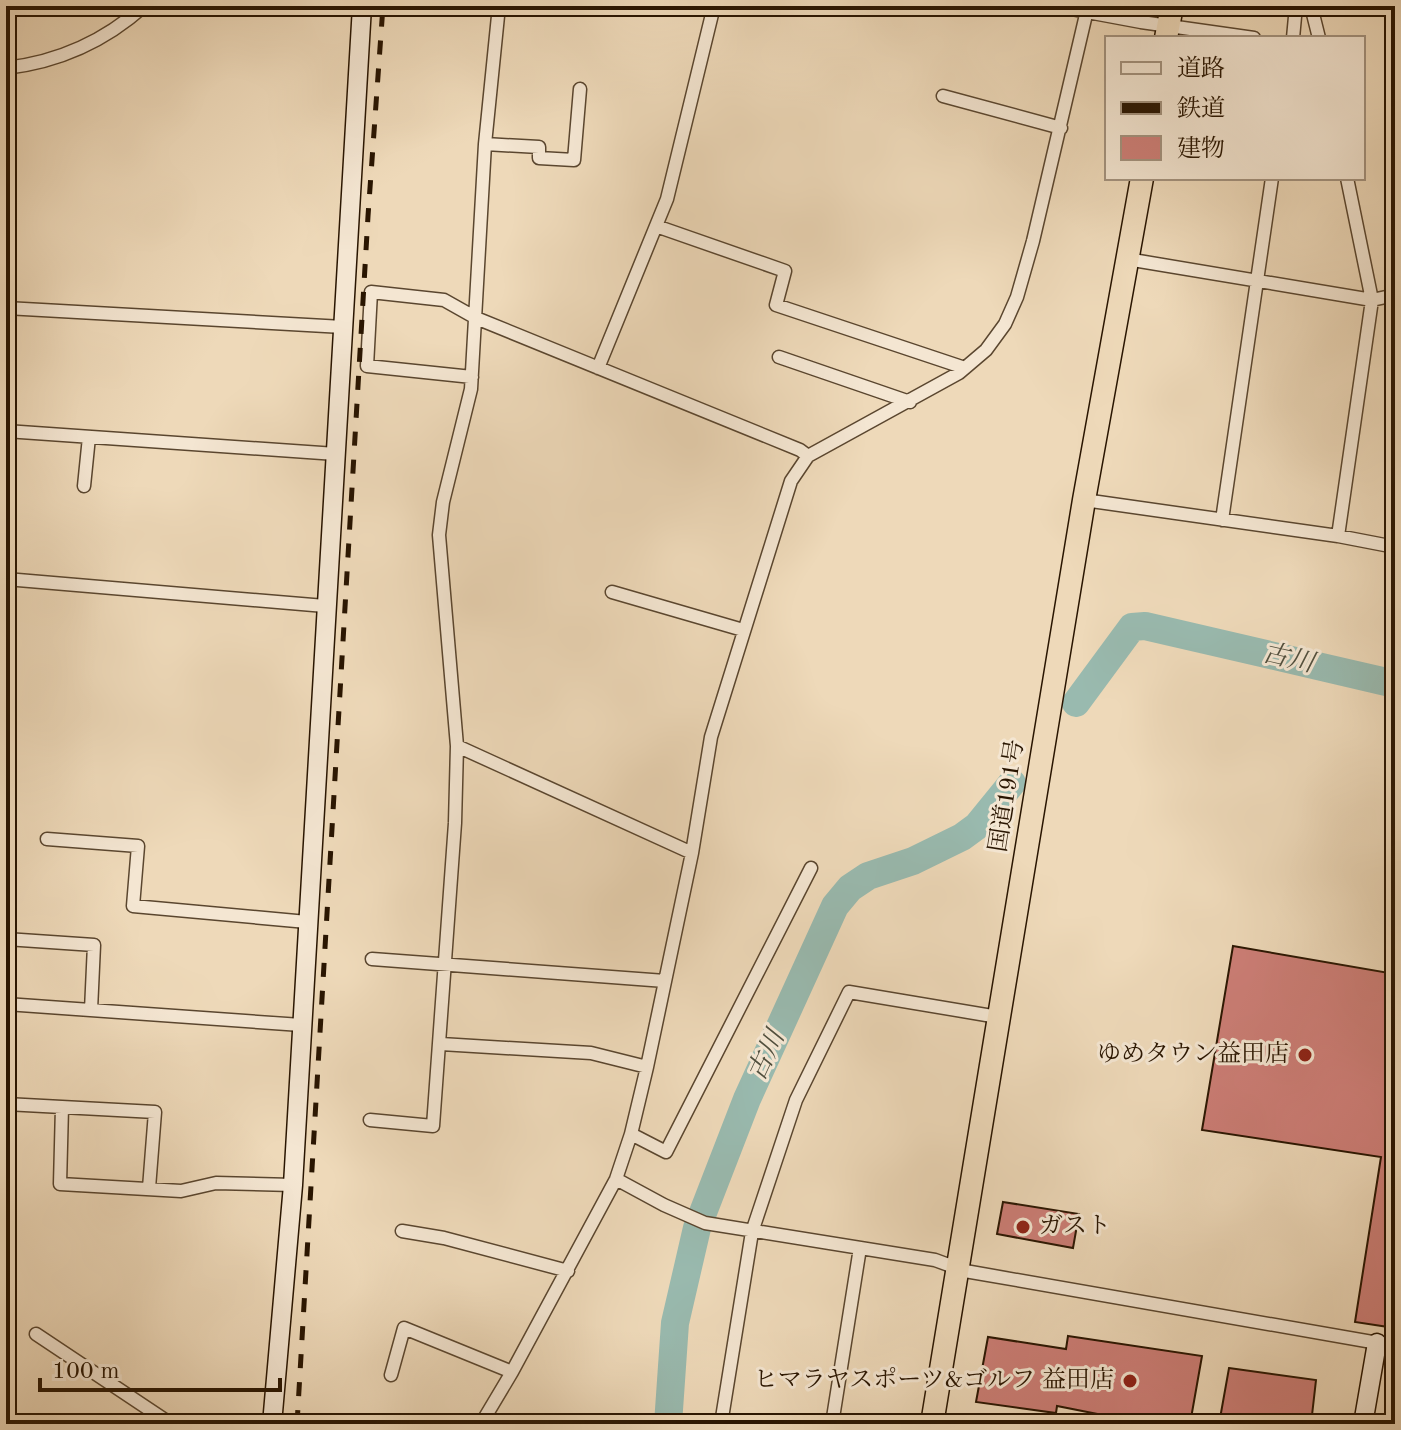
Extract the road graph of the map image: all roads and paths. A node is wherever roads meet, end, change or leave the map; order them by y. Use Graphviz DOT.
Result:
graph roads {
  1 [pos="144,6"];
  2 [pos="362,6"];
  3 [pos="499,6"];
  4 [pos="714,6"];
  5 [pos="1055,6"];
  6 [pos="1296,6"];
  7 [pos="1311,6"];
  8 [pos="1088,9"];
  9 [pos="1169,23"];
  10 [pos="1243,36"];
  11 [pos="1293,36"];
  12 [pos="1318,36"];
  13 [pos="6,68"];
  14 [pos="580,89"];
  15 [pos="943,96"];
  16 [pos="1061,128"];
  17 [pos="485,144"];
  18 [pos="1142,180"];
  19 [pos="1272,180"];
  20 [pos="1347,180"];
  21 [pos="656,226"];
  22 [pos="1127,259"];
  23 [pos="1256,280"];
  24 [pos="1395,295"];
  25 [pos="1372,300"];
  26 [pos="6,308"];
  27 [pos="476,318"];
  28 [pos="343,327"];
  29 [pos="779,357"];
  30 [pos="598,368"];
  31 [pos="965,368"];
  32 [pos="472,377"];
  33 [pos="910,402"];
  34 [pos="6,431"];
  35 [pos="89,437"];
  36 [pos="336,454"];
  37 [pos="808,456"];
  38 [pos="84,486"];
  39 [pos="1084,500"];
  40 [pos="1222,520"];
  41 [pos="1338,536"];
  42 [pos="1395,547"];
  43 [pos="6,579"];
  44 [pos="612,592"];
  45 [pos="325,606"];
  46 [pos="743,630"];
  47 [pos="457,746"];
  48 [pos="47,839"];
  49 [pos="692,853"];
  50 [pos="811,868"];
  51 [pos="307,922"];
  52 [pos="6,939"];
  53 [pos="372,959"];
  54 [pos="443,964"];
  55 [pos="665,981"];
  56 [pos="6,1004"];
  57 [pos="91,1010"];
  58 [pos="998,1017"];
  59 [pos="301,1025"];
  60 [pos="441,1044"];
  61 [pos="647,1067"];
  62 [pos="6,1104"];
  63 [pos="62,1107"];
  64 [pos="370,1120"];
  65 [pos="631,1134"];
  66 [pos="616,1179"];
  67 [pos="293,1185"];
  68 [pos="149,1188"];
  69 [pos="402,1231"];
  70 [pos="752,1232"];
  71 [pos="860,1248"];
  72 [pos="958,1269"];
  73 [pos="568,1271"];
  74 [pos="36,1334"];
  75 [pos="1386,1345"];
  76 [pos="512,1372"];
  77 [pos="391,1375"];
  78 [pos="171,1424"];
  79 [pos="272,1424"];
  80 [pos="481,1424"];
  81 [pos="721,1424"];
  82 [pos="832,1424"];
  83 [pos="932,1424"];
  84 [pos="1363,1424"];
  1 -- 13 [label="street"];
  2 -- 28 [label="street"];
  3 -- 17 [label="street"];
  4 -- 21 [label="street"];
  5 -- 8 [label="street"];
  6 -- 11 [label="street"];
  7 -- 12 [label="street"];
  8 -- 9 [label="street"];
  8 -- 16 [label="street"];
  9 -- 10 [label="street"];
  14 -- 17 [label="street"];
  15 -- 16 [label="street"];
  16 -- 31 [label="street"];
  17 -- 27 [label="street"];
  18 -- 22 [label="highway, 国道191号"];
  19 -- 23 [label="street"];
  20 -- 25 [label="street"];
  21 -- 30 [label="street"];
  21 -- 31 [label="street"];
  22 -- 23 [label="street"];
  22 -- 39 [label="highway, 国道191号"];
  23 -- 25 [label="street"];
  23 -- 40 [label="street"];
  24 -- 25 [label="street"];
  25 -- 41 [label="street"];
  26 -- 28 [label="street"];
  27 -- 30 [label="street"];
  27 -- 32 [label="street"];
  27 -- 32 [label="street"];
  28 -- 36 [label="street"];
  29 -- 33 [label="street"];
  30 -- 37 [label="street"];
  31 -- 33 [label="street"];
  32 -- 47 [label="street"];
  33 -- 37 [label="street"];
  34 -- 35 [label="street"];
  35 -- 36 [label="street"];
  35 -- 38 [label="street"];
  36 -- 45 [label="street"];
  37 -- 46 [label="street"];
  39 -- 40 [label="street"];
  39 -- 58 [label="highway, 国道191号"];
  40 -- 41 [label="street"];
  41 -- 42 [label="street"];
  43 -- 45 [label="street"];
  44 -- 46 [label="street"];
  45 -- 51 [label="street"];
  46 -- 49 [label="street"];
  47 -- 49 [label="street"];
  47 -- 54 [label="street"];
  48 -- 51 [label="street"];
  49 -- 55 [label="street"];
  50 -- 65 [label="street"];
  51 -- 59 [label="street"];
  52 -- 57 [label="street"];
  53 -- 54 [label="street"];
  54 -- 55 [label="street"];
  54 -- 60 [label="street"];
  55 -- 61 [label="street"];
  56 -- 57 [label="street"];
  57 -- 59 [label="street"];
  58 -- 70 [label="street"];
  58 -- 72 [label="highway, 国道191号"];
  59 -- 67 [label="street"];
  60 -- 61 [label="street"];
  60 -- 64 [label="street"];
  61 -- 65 [label="street"];
  62 -- 63 [label="street"];
  63 -- 68 [label="street"];
  63 -- 68 [label="street"];
  65 -- 66 [label="street"];
  66 -- 70 [label="street"];
  66 -- 73 [label="street"];
  67 -- 68 [label="street"];
  67 -- 79 [label="street"];
  69 -- 73 [label="street"];
  70 -- 71 [label="street"];
  70 -- 81 [label="street"];
  71 -- 72 [label="street"];
  71 -- 82 [label="street"];
  72 -- 75 [label="street"];
  72 -- 83 [label="highway, 国道191号"];
  73 -- 76 [label="street"];
  74 -- 78 [label="street"];
  75 -- 84 [label="street"];
  76 -- 77 [label="street"];
  76 -- 80 [label="street"];
}
